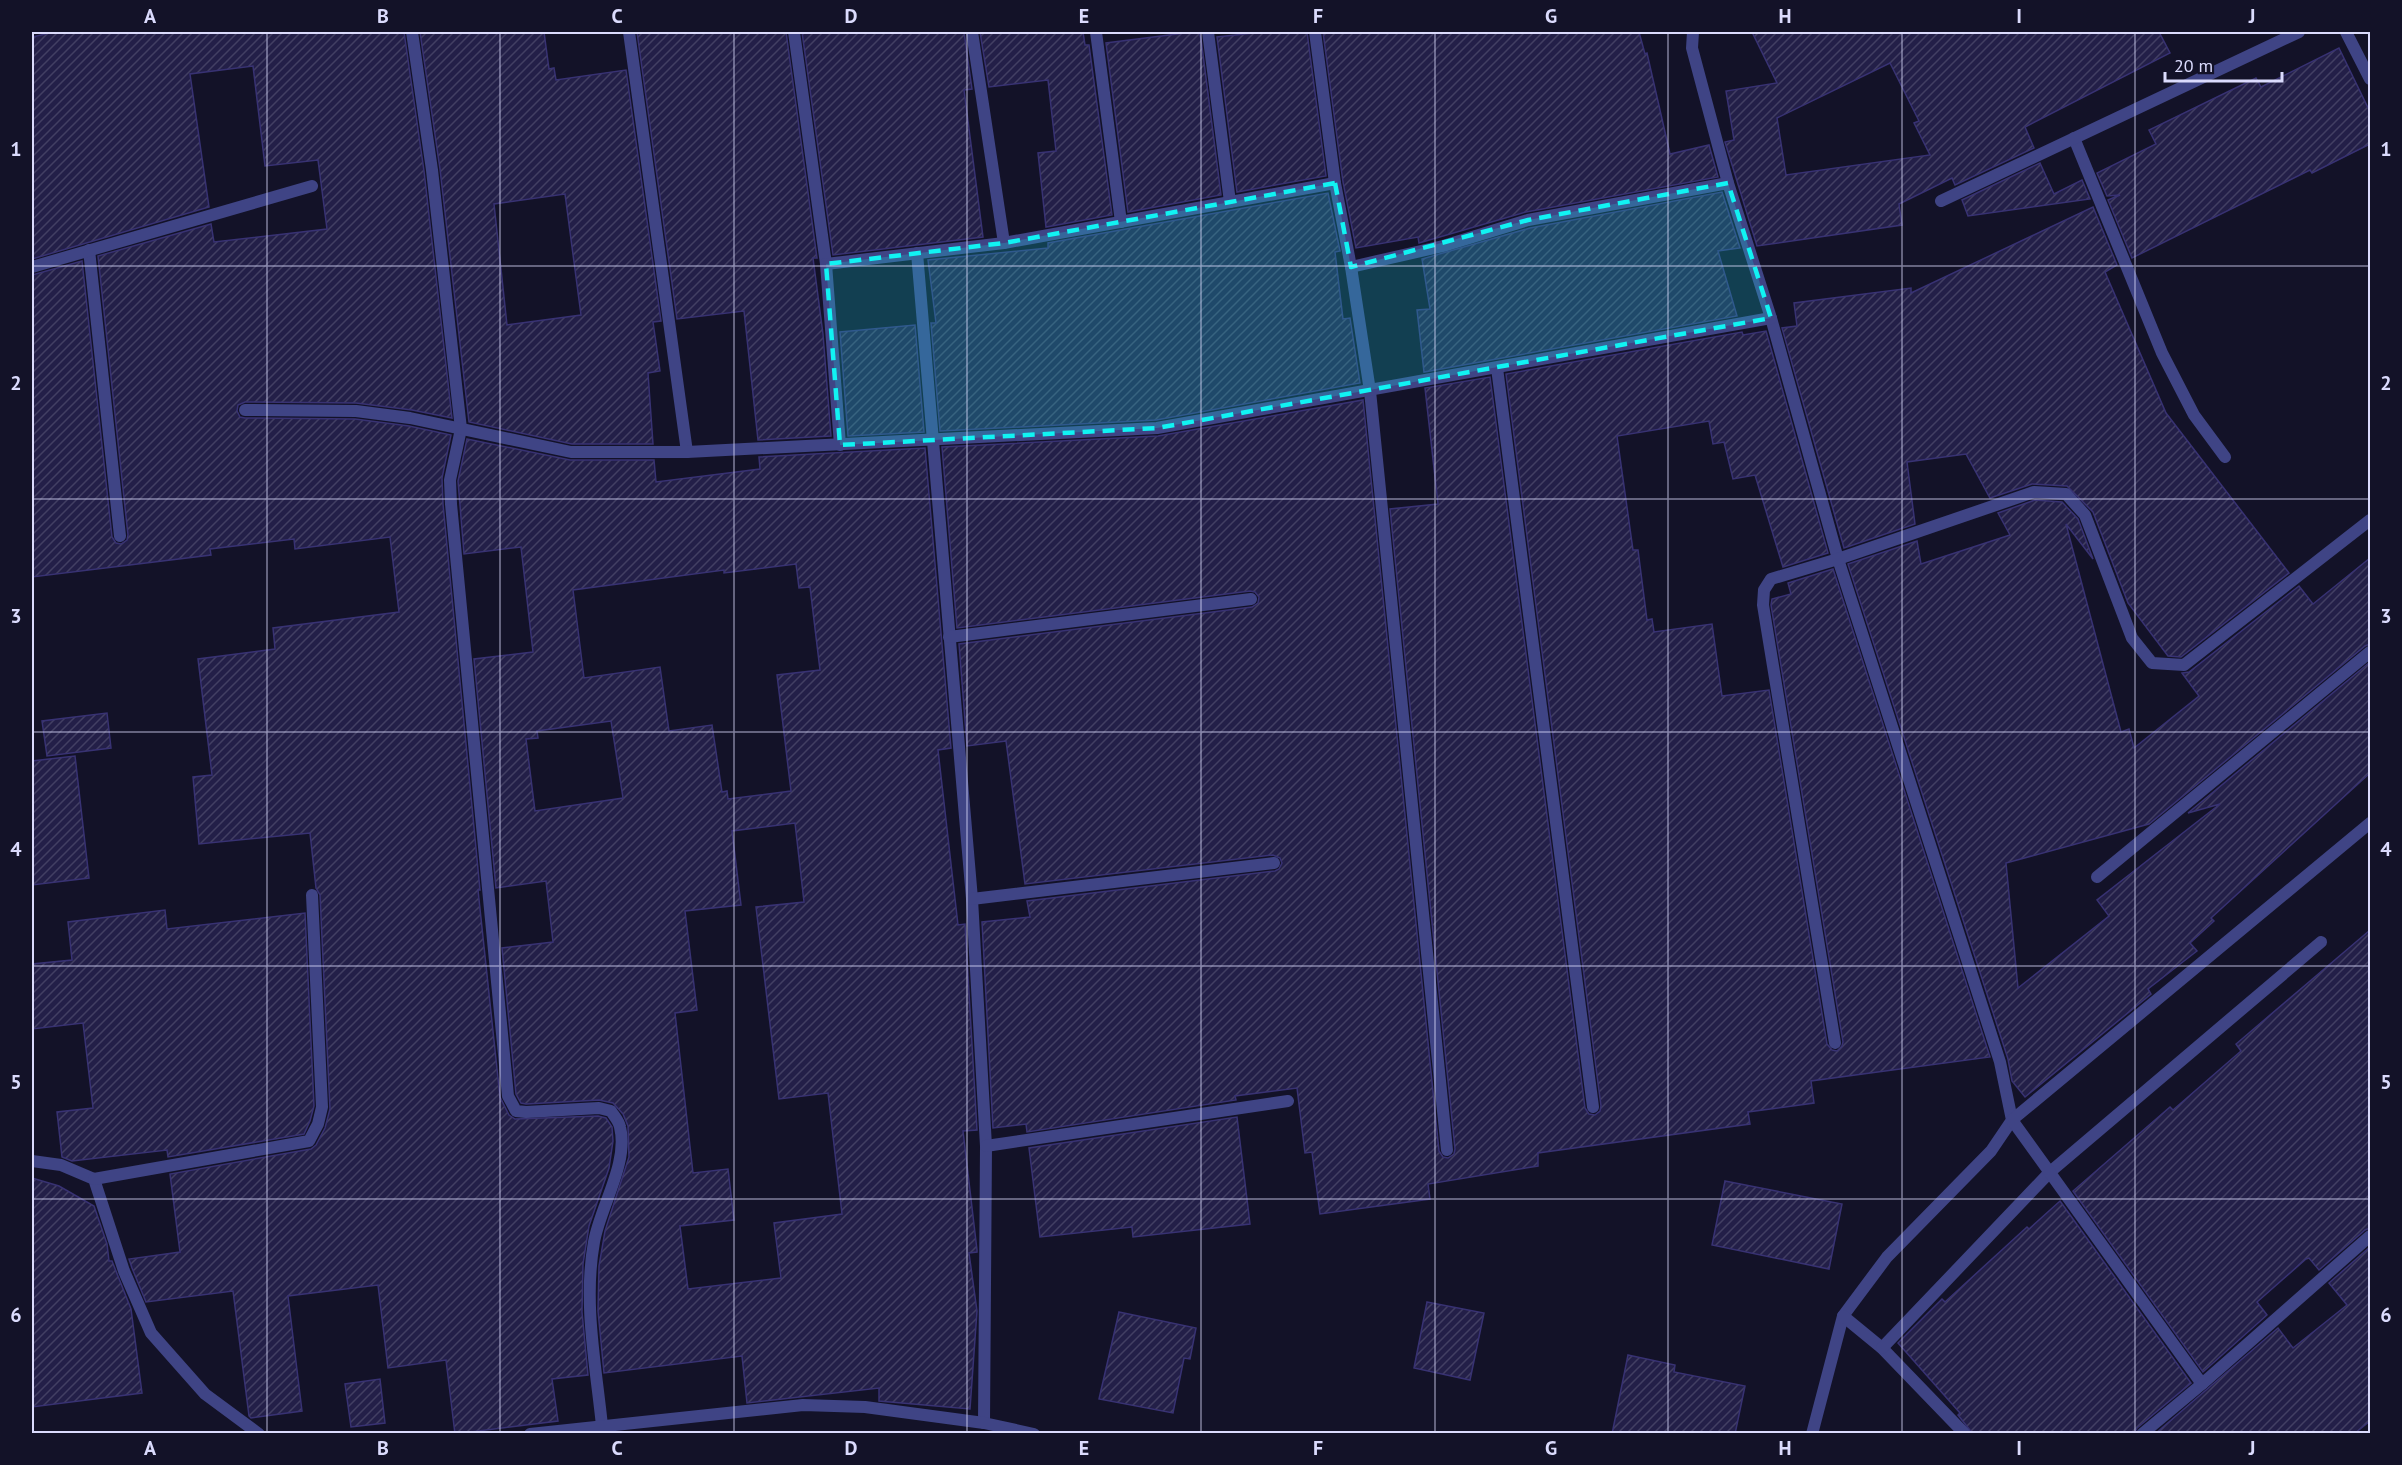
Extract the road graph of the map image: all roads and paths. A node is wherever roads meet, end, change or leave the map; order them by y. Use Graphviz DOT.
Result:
graph roads {
  1 [pos="412,32"];
  2 [pos="629,32"];
  3 [pos="794,32"];
  4 [pos="972,32"];
  5 [pos="1096,32"];
  6 [pos="1208,32"];
  7 [pos="1315,32"];
  8 [pos="1693,32"];
  9 [pos="2299,32"];
  10 [pos="2346,32"];
  11 [pos="2370,79"];
  12 [pos="2074,138"];
  13 [pos="1335,183"];
  14 [pos="1728,183"];
  15 [pos="312,186"];
  16 [pos="1941,201"];
  17 [pos="1230,202"];
  18 [pos="1121,222"];
  19 [pos="1004,243"];
  20 [pos="89,250"];
  21 [pos="917,253"];
  22 [pos="826,264"];
  23 [pos="32,267"];
  24 [pos="1351,267"];
  25 [pos="1771,318"];
  26 [pos="1497,368"];
  27 [pos="1370,391"];
  28 [pos="245,410"];
  29 [pos="461,429"];
  30 [pos="934,441"];
  31 [pos="840,445"];
  32 [pos="687,452"];
  33 [pos="2225,457"];
  34 [pos="2370,520"];
  35 [pos="120,536"];
  36 [pos="1838,559"];
  37 [pos="1251,599"];
  38 [pos="949,637"];
  39 [pos="2370,652"];
  40 [pos="2370,823"];
  41 [pos="1274,863"];
  42 [pos="2097,877"];
  43 [pos="312,895"];
  44 [pos="972,899"];
  45 [pos="2321,942"];
  46 [pos="1835,1043"];
  47 [pos="1288,1101"];
  48 [pos="1593,1107"];
  49 [pos="2012,1120"];
  50 [pos="986,1146"];
  51 [pos="1447,1150"];
  52 [pos="32,1161"];
  53 [pos="2050,1172"];
  54 [pos="94,1179"];
  55 [pos="2370,1236"];
  56 [pos="1843,1316"];
  57 [pos="1882,1348"];
  58 [pos="2202,1384"];
  59 [pos="984,1423"];
  60 [pos="602,1426"];
  61 [pos="259,1434"];
  62 [pos="530,1434"];
  63 [pos="1034,1434"];
  64 [pos="1812,1434"];
  65 [pos="1965,1434"];
  66 [pos="2142,1434"];
  1 -- 29 [label="street"];
  2 -- 32 [label="street"];
  3 -- 22 [label="street"];
  4 -- 19 [label="street"];
  5 -- 18 [label="street"];
  6 -- 17 [label="street"];
  7 -- 13 [label="street"];
  8 -- 14 [label="street"];
  9 -- 12 [label="street"];
  10 -- 11 [label="street"];
  12 -- 16 [label="street"];
  12 -- 33 [label="street"];
  13 -- 17 [label="street"];
  13 -- 24 [label="street"];
  14 -- 24 [label="street"];
  14 -- 25 [label="street"];
  15 -- 20 [label="street"];
  17 -- 18 [label="street"];
  18 -- 19 [label="street"];
  19 -- 21 [label="street"];
  20 -- 23 [label="street"];
  20 -- 35 [label="street"];
  21 -- 22 [label="street"];
  21 -- 30 [label="street"];
  22 -- 31 [label="street"];
  24 -- 27 [label="street"];
  25 -- 26 [label="street"];
  25 -- 36 [label="street"];
  26 -- 27 [label="street"];
  26 -- 48 [label="street"];
  27 -- 30 [label="street"];
  27 -- 51 [label="street"];
  28 -- 29 [label="street"];
  29 -- 32 [label="street"];
  29 -- 60 [label="street"];
  30 -- 31 [label="street"];
  30 -- 38 [label="street"];
  31 -- 32 [label="street"];
  34 -- 36 [label="street"];
  36 -- 46 [label="street"];
  36 -- 49 [label="street"];
  37 -- 38 [label="street"];
  38 -- 44 [label="street"];
  39 -- 42 [label="street"];
  40 -- 49 [label="street"];
  41 -- 44 [label="street"];
  43 -- 54 [label="street"];
  44 -- 50 [label="street"];
  45 -- 53 [label="street"];
  47 -- 50 [label="street"];
  49 -- 53 [label="street"];
  49 -- 56 [label="street"];
  50 -- 59 [label="street"];
  52 -- 54 [label="street"];
  53 -- 57 [label="street"];
  53 -- 58 [label="street"];
  54 -- 61 [label="street"];
  55 -- 58 [label="street"];
  56 -- 57 [label="street"];
  56 -- 64 [label="street"];
  57 -- 65 [label="street"];
  58 -- 66 [label="street"];
  59 -- 60 [label="street"];
  59 -- 63 [label="street"];
  60 -- 62 [label="street"];
}
